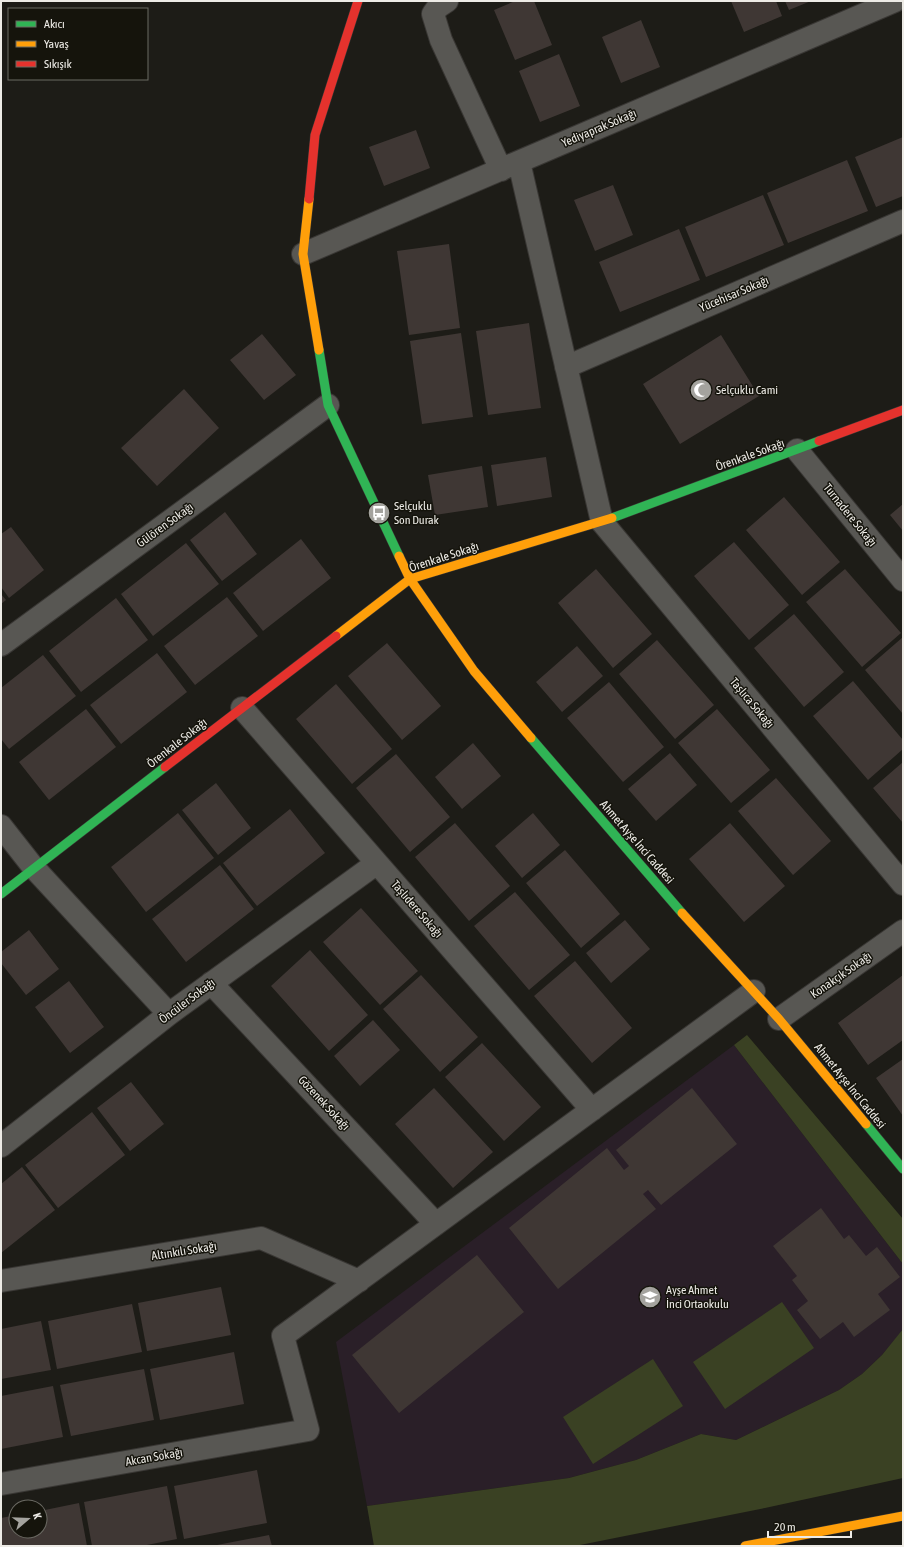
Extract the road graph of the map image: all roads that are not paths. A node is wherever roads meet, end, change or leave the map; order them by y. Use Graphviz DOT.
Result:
graph roads {
  1 [pos="358,1"];
  2 [pos="447,1"];
  3 [pos="896,1"];
  4 [pos="510,166"];
  5 [pos="903,221"];
  6 [pos="303,254"];
  7 [pos="566,367"];
  8 [pos="328,405"];
  9 [pos="903,410"];
  10 [pos="797,450"];
  11 [pos="602,522"];
  12 [pos="410,579"];
  13 [pos="903,580"];
  14 [pos="1,645"];
  15 [pos="242,708"];
  16 [pos="1,826"];
  17 [pos="377,863"];
  18 [pos="34,868"];
  19 [pos="903,884"];
  20 [pos="1,894"];
  21 [pos="903,931"];
  22 [pos="211,983"];
  23 [pos="754,991"];
  24 [pos="168,1014"];
  25 [pos="779,1019"];
  26 [pos="592,1110"];
  27 [pos="1,1146"];
  28 [pos="901,1164"];
  29 [pos="436,1224"];
  30 [pos="359,1280"];
  31 [pos="1,1281"];
  32 [pos="1,1484"];
  33 [pos="903,1516"];
  34 [pos="745,1546"];
  1 -- 6 [label="street, Ahmet Ayşe İnci Caddesi"];
  2 -- 4 [label="street"];
  3 -- 4 [label="street, Yediyaprak Sokağı"];
  4 -- 6 [label="street, Yediyaprak Sokağı"];
  4 -- 7 [label="street"];
  5 -- 7 [label="street, Yücehisar Sokağı"];
  6 -- 8 [label="street, Ahmet Ayşe İnci Caddesi"];
  7 -- 11 [label="street"];
  8 -- 12 [label="street, Ahmet Ayşe İnci Caddesi"];
  8 -- 14 [label="street, Gülören Sokağı"];
  9 -- 10 [label="street, Örenkale Sokağı"];
  10 -- 11 [label="street, Örenkale Sokağı"];
  10 -- 13 [label="street, Turnadere Sokağı"];
  11 -- 12 [label="street, Örenkale Sokağı"];
  11 -- 19 [label="street, Taşlıca Sokağı"];
  12 -- 15 [label="street, Örenkale Sokağı"];
  12 -- 23 [label="street, Ahmet Ayşe İnci Caddesi"];
  15 -- 17 [label="street, Taşlıdere Sokağı"];
  15 -- 18 [label="street, Örenkale Sokağı"];
  16 -- 18 [label="street"];
  17 -- 22 [label="street, Öncüler Sokağı"];
  17 -- 26 [label="street, Taşlıdere Sokağı"];
  18 -- 20 [label="street, Örenkale Sokağı"];
  18 -- 24 [label="street"];
  21 -- 25 [label="street, Konakçık Sokağı"];
  22 -- 24 [label="street, Öncüler Sokağı"];
  22 -- 29 [label="street, Gözenek Sokağı"];
  23 -- 25 [label="street, Ahmet Ayşe İnci Caddesi"];
  23 -- 26 [label="street"];
  24 -- 27 [label="street, Öncüler Sokağı"];
  25 -- 28 [label="street, Ahmet Ayşe İnci Caddesi"];
  26 -- 29 [label="street"];
  29 -- 30 [label="street"];
  30 -- 31 [label="street, Altınkılı Sokağı"];
  30 -- 32 [label="street, Akcan Sokağı"];
  33 -- 34 [label="street"];
}
